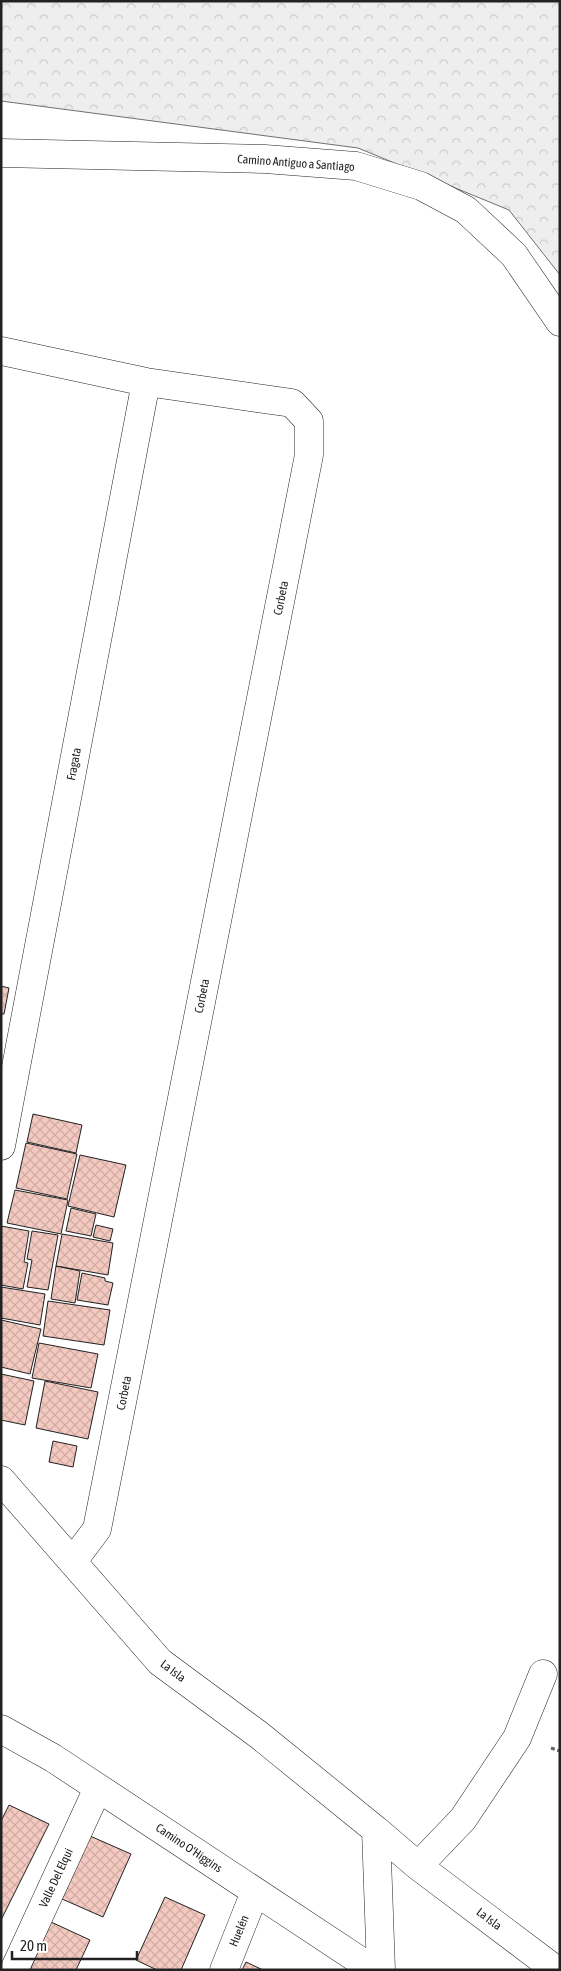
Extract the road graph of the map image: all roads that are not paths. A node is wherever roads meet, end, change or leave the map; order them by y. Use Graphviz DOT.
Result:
graph roads {
  1 [pos="1,153"];
  2 [pos="560,322"];
  3 [pos="1,351"];
  4 [pos="146,382"];
  5 [pos="1,1146"];
  6 [pos="1,1480"];
  7 [pos="73,1562"];
  8 [pos="544,1674"];
  9 [pos="2,1732"];
  10 [pos="98,1788"];
  11 [pos="376,1830"];
  12 [pos="418,1866"];
  13 [pos="254,1892"];
  14 [pos="14,1968"];
  15 [pos="224,1970"];
  16 [pos="374,1970"];
  17 [pos="381,1970"];
  18 [pos="556,1970"];
  1 -- 2 [label="street, Camino Antiguo a Santiago"];
  3 -- 4 [label="street"];
  4 -- 5 [label="street, Fragata"];
  4 -- 7 [label="street, Corbeta"];
  6 -- 7 [label="street, La Isla"];
  7 -- 11 [label="street, La Isla"];
  8 -- 12 [label="street"];
  9 -- 10 [label="street, Camino O'Higgins"];
  10 -- 13 [label="street, Camino O'Higgins"];
  10 -- 14 [label="street, Valle Del Elqui"];
  11 -- 12 [label="street, La Isla"];
  11 -- 17 [label="street"];
  12 -- 18 [label="street, La Isla"];
  13 -- 15 [label="street, Huelén"];
  13 -- 16 [label="street, Camino O'Higgins"];
}
